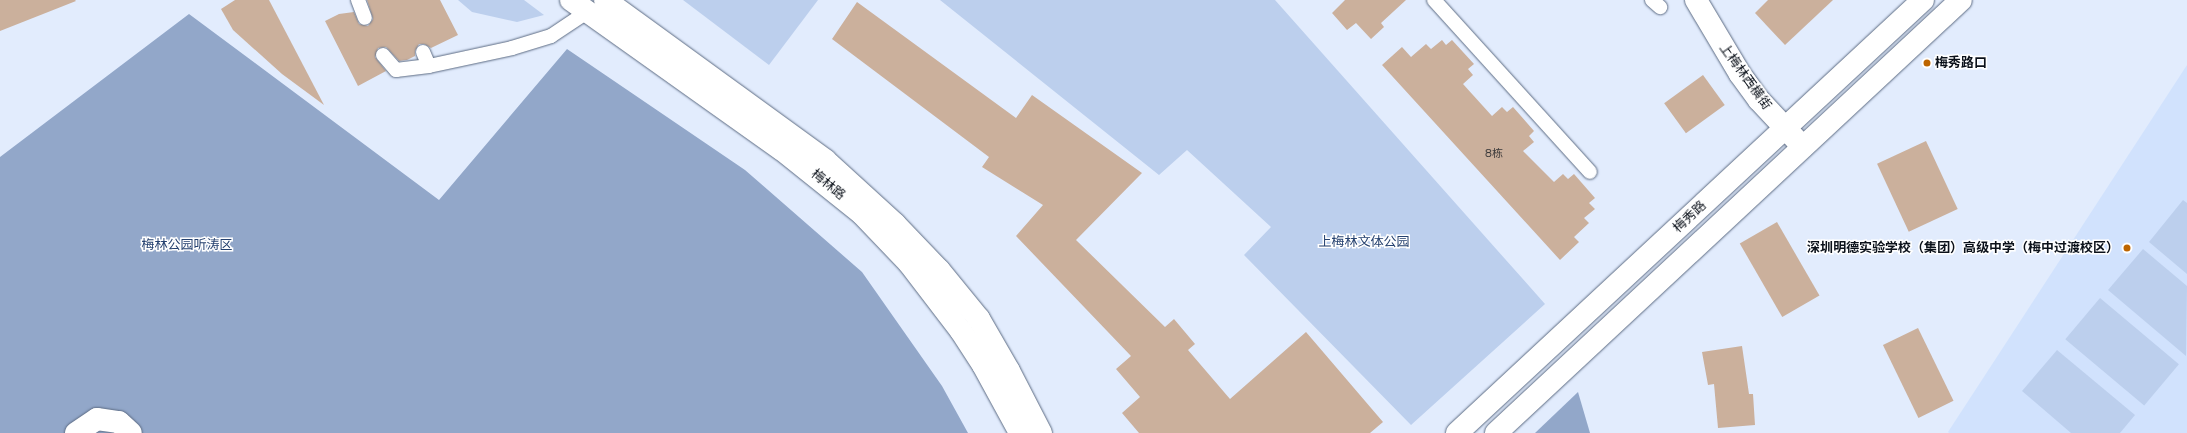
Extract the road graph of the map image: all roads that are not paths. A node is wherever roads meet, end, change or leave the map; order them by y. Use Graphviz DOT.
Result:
graph roads {
  1 [pos="358,0"];
  2 [pos="1434,0"];
  3 [pos="1696,0"];
  4 [pos="1924,0"];
  5 [pos="1961,0"];
  6 [pos="588,4"];
  7 [pos="365,18"];
  8 [pos="423,52"];
  9 [pos="383,55"];
  10 [pos="429,66"];
  11 [pos="1785,129"];
  12 [pos="1803,148"];
  13 [pos="1590,172"];
  14 [pos="76,433"];
  15 [pos="131,433"];
  16 [pos="1020,433"];
  17 [pos="1041,433"];
  18 [pos="1457,433"];
  19 [pos="1496,433"];
  1 -- 7 [label="lane"];
  2 -- 13 [label="lane"];
  3 -- 11 [label="street, 上梅林西横街"];
  4 -- 11 [label="street, 梅秀路"];
  5 -- 12 [label="street, 梅秀路"];
  6 -- 10 [label="lane"];
  6 -- 16 [label="street, 梅林路"];
  6 -- 17 [label="street, 梅林路"];
  8 -- 10 [label="lane"];
  9 -- 10 [label="lane"];
  11 -- 12 [label="street, 上梅林西横街"];
  11 -- 18 [label="street, 梅秀路"];
  12 -- 19 [label="street, 梅秀路"];
  14 -- 15 [label="street"];
}
